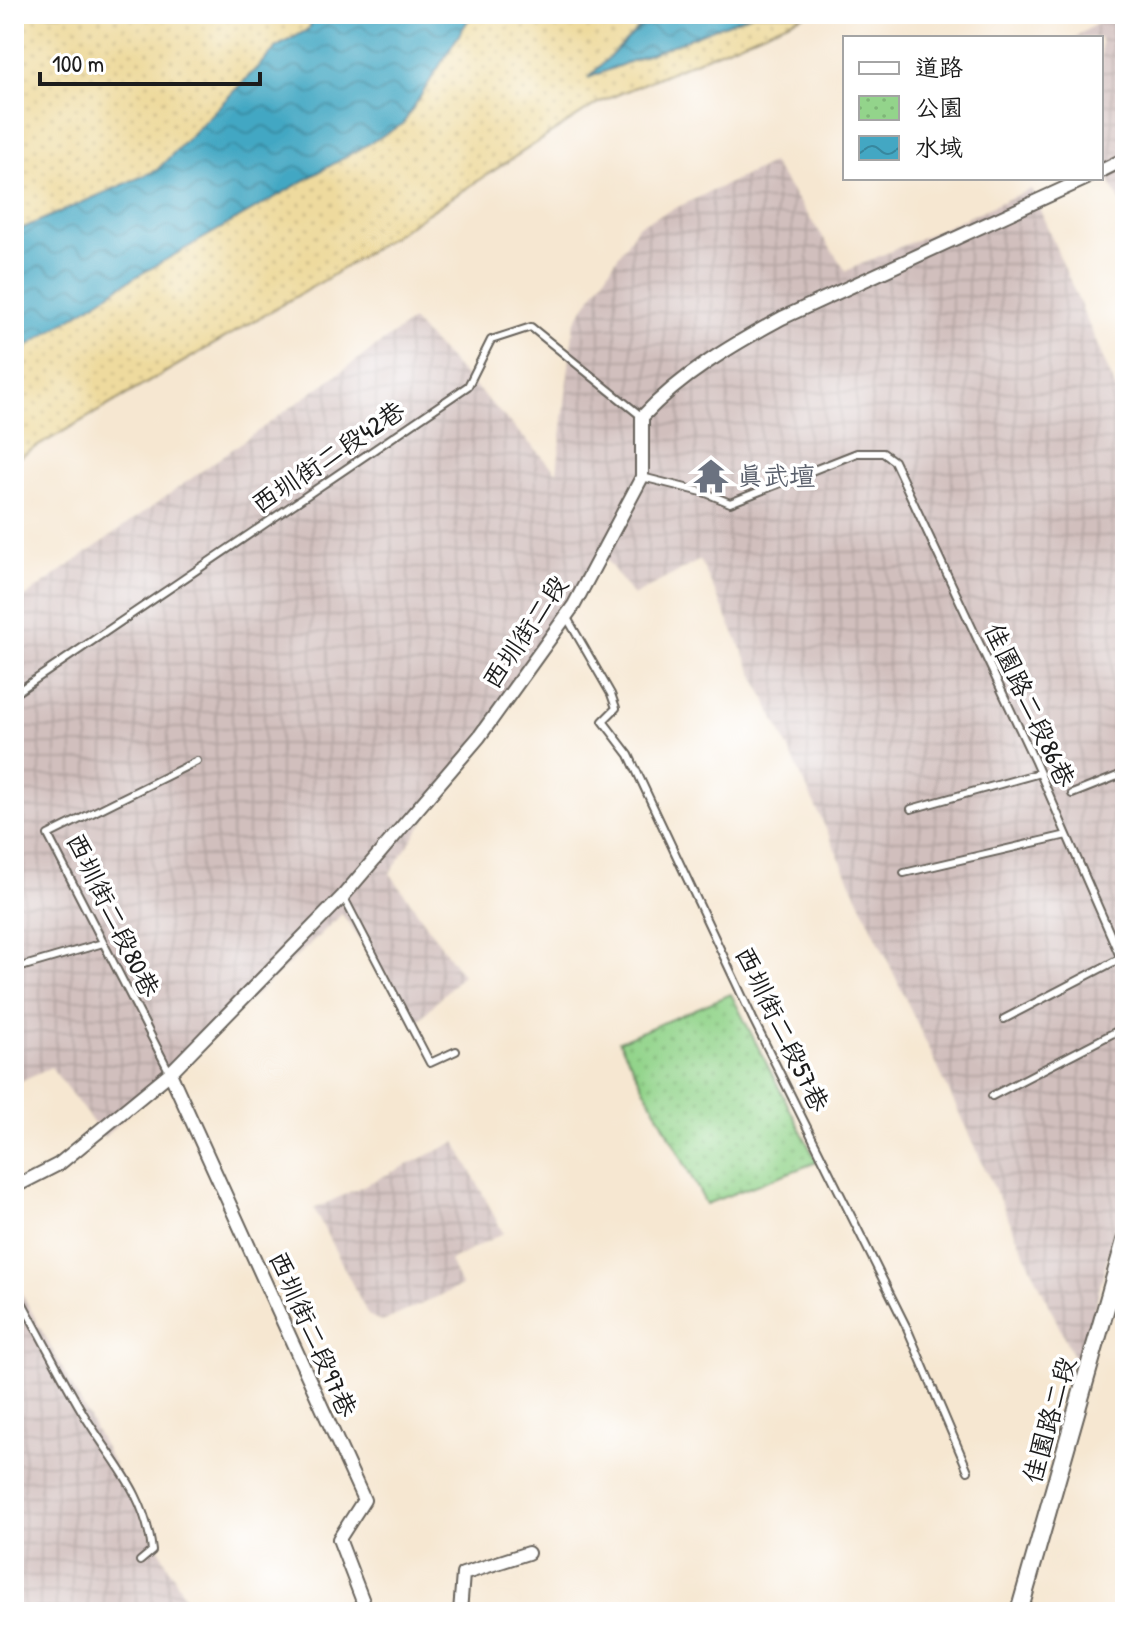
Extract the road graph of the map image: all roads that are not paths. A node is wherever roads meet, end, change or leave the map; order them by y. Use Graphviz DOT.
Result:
graph roads {
  1 [pos="1125,159"];
  2 [pos="1103,170"];
  3 [pos="1083,180"];
  4 [pos="642,417"];
  5 [pos="642,477"];
  6 [pos="566,616"];
  7 [pos="14,694"];
  8 [pos="197,761"];
  9 [pos="1040,773"];
  10 [pos="1125,773"];
  11 [pos="1072,794"];
  12 [pos="911,809"];
  13 [pos="1067,835"];
  14 [pos="904,873"];
  15 [pos="343,896"];
  16 [pos="103,943"];
  17 [pos="1121,958"];
  18 [pos="1125,968"];
  19 [pos="14,969"];
  20 [pos="1004,1019"];
  21 [pos="1125,1027"];
  22 [pos="456,1051"];
  23 [pos="170,1073"];
  24 [pos="992,1096"];
  25 [pos="14,1187"];
  26 [pos="1125,1241"];
  27 [pos="14,1288"];
  28 [pos="968,1471"];
  29 [pos="528,1553"];
  30 [pos="140,1561"];
  31 [pos="367,1612"];
  32 [pos="460,1612"];
  33 [pos="1019,1612"];
  1 -- 2 [label="street"];
  3 -- 4 [label="street"];
  4 -- 5 [label="street, 西圳街二段"];
  4 -- 7 [label="lane, 西圳街二段42巷"];
  5 -- 6 [label="street, 西圳街二段"];
  5 -- 9 [label="lane, 佳園路二段86巷"];
  6 -- 15 [label="street, 西圳街二段"];
  6 -- 28 [label="lane, 西圳街二段57巷"];
  8 -- 16 [label="lane, 西圳街二段80巷"];
  9 -- 12 [label="lane"];
  9 -- 13 [label="lane, 佳園路二段86巷"];
  10 -- 11 [label="lane"];
  13 -- 14 [label="lane"];
  13 -- 17 [label="lane, 佳園路二段86巷"];
  15 -- 22 [label="lane"];
  15 -- 23 [label="street, 西圳街二段"];
  16 -- 19 [label="lane"];
  16 -- 23 [label="lane, 西圳街二段80巷"];
  17 -- 18 [label="lane, 佳園路二段86巷"];
  17 -- 20 [label="lane"];
  21 -- 24 [label="lane"];
  23 -- 25 [label="street, 西圳街二段"];
  23 -- 31 [label="street, 西圳街二段97巷"];
  26 -- 33 [label="street, 佳園路二段"];
  27 -- 30 [label="lane"];
  29 -- 32 [label="street"];
}
